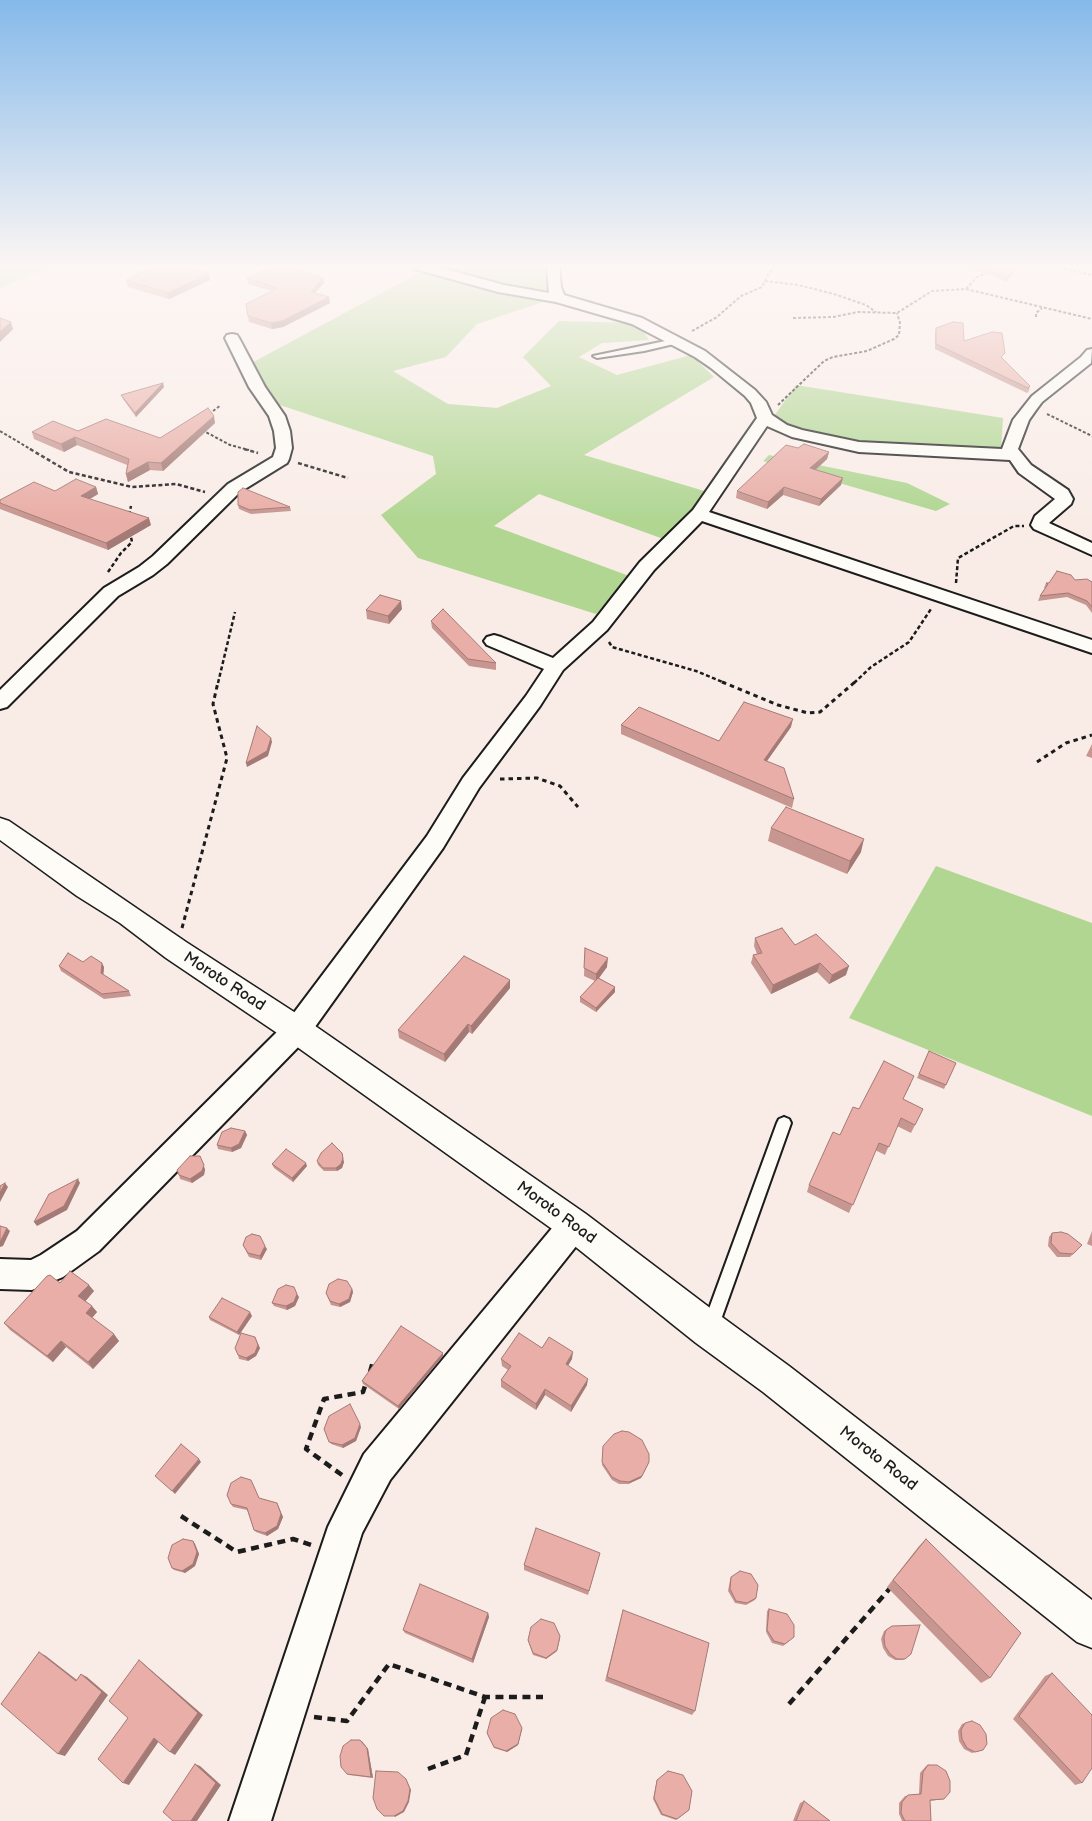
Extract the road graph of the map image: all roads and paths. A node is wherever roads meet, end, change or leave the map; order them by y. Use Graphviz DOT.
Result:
graph roads {
  1 [pos="239,351"];
  2 [pos="631,351"];
  3 [pos="694,351"];
  4 [pos="866,351"];
  5 [pos="1092,353"];
  6 [pos="597,356"];
  7 [pos="221,405"];
  8 [pos="1030,407"];
  9 [pos="207,415"];
  10 [pos="765,418"];
  11 [pos="197,428"];
  12 [pos="0,431"];
  13 [pos="1092,436"];
  14 [pos="1013,455"];
  15 [pos="281,459"];
  16 [pos="348,478"];
  17 [pos="234,488"];
  18 [pos="131,506"];
  19 [pos="699,514"];
  20 [pos="129,516"];
  21 [pos="127,525"];
  22 [pos="1040,525"];
  23 [pos="1092,550"];
  24 [pos="110,592"];
  25 [pos="948,598"];
  26 [pos="235,612"];
  27 [pos="600,626"];
  28 [pos="494,641"];
  29 [pos="1092,647"];
  30 [pos="556,666"];
  31 [pos="0,702"];
  32 [pos="1092,735"];
  33 [pos="1037,762"];
  34 [pos="471,783"];
  35 [pos="578,807"];
  36 [pos="0,827"];
  37 [pos="176,950"];
  38 [pos="297,1030"];
  39 [pos="784,1124"];
  40 [pos="574,1225"];
  41 [pos="0,1274"];
  42 [pos="709,1330"];
  43 [pos="373,1361"];
  44 [pos="364,1491"];
  45 [pos="180,1516"];
  46 [pos="293,1539"];
  47 [pos="893,1584"];
  48 [pos="1092,1627"];
  49 [pos="485,1697"];
  50 [pos="543,1697"];
  51 [pos="789,1704"];
  52 [pos="286,1714"];
  53 [pos="428,1769"];
  54 [pos="250,1821"];
  1 -- 15 [label="street"];
  2 -- 6 [label="lane"];
  3 -- 10 [label="street"];
  4 -- 10 [label="path"];
  5 -- 8 [label="street"];
  7 -- 9 [label="path"];
  8 -- 13 [label="path"];
  8 -- 14 [label="street"];
  10 -- 14 [label="street"];
  10 -- 19 [label="street"];
  11 -- 15 [label="path"];
  12 -- 17 [label="path"];
  14 -- 22 [label="street"];
  15 -- 16 [label="path"];
  15 -- 17 [label="street"];
  17 -- 24 [label="street"];
  18 -- 20 [label="path"];
  19 -- 25 [label="street"];
  19 -- 27 [label="street"];
  21 -- 24 [label="path"];
  22 -- 23 [label="street"];
  22 -- 25 [label="path"];
  24 -- 31 [label="street"];
  25 -- 27 [label="path"];
  25 -- 29 [label="street"];
  26 -- 37 [label="path"];
  27 -- 30 [label="street"];
  28 -- 30 [label="street"];
  30 -- 34 [label="street"];
  32 -- 33 [label="path"];
  34 -- 35 [label="path"];
  34 -- 38 [label="street"];
  36 -- 37 [label="main road, Moroto Road"];
  37 -- 38 [label="main road, Moroto Road"];
  38 -- 40 [label="main road, Moroto Road"];
  38 -- 41 [label="street"];
  39 -- 42 [label="lane"];
  40 -- 42 [label="main road, Moroto Road"];
  40 -- 44 [label="street"];
  42 -- 48 [label="main road, Moroto Road"];
  43 -- 44 [label="path"];
  44 -- 52 [label="street"];
  45 -- 46 [label="path"];
  47 -- 51 [label="path"];
  49 -- 50 [label="path"];
  49 -- 52 [label="path"];
  49 -- 53 [label="path"];
  52 -- 54 [label="street"];
}
